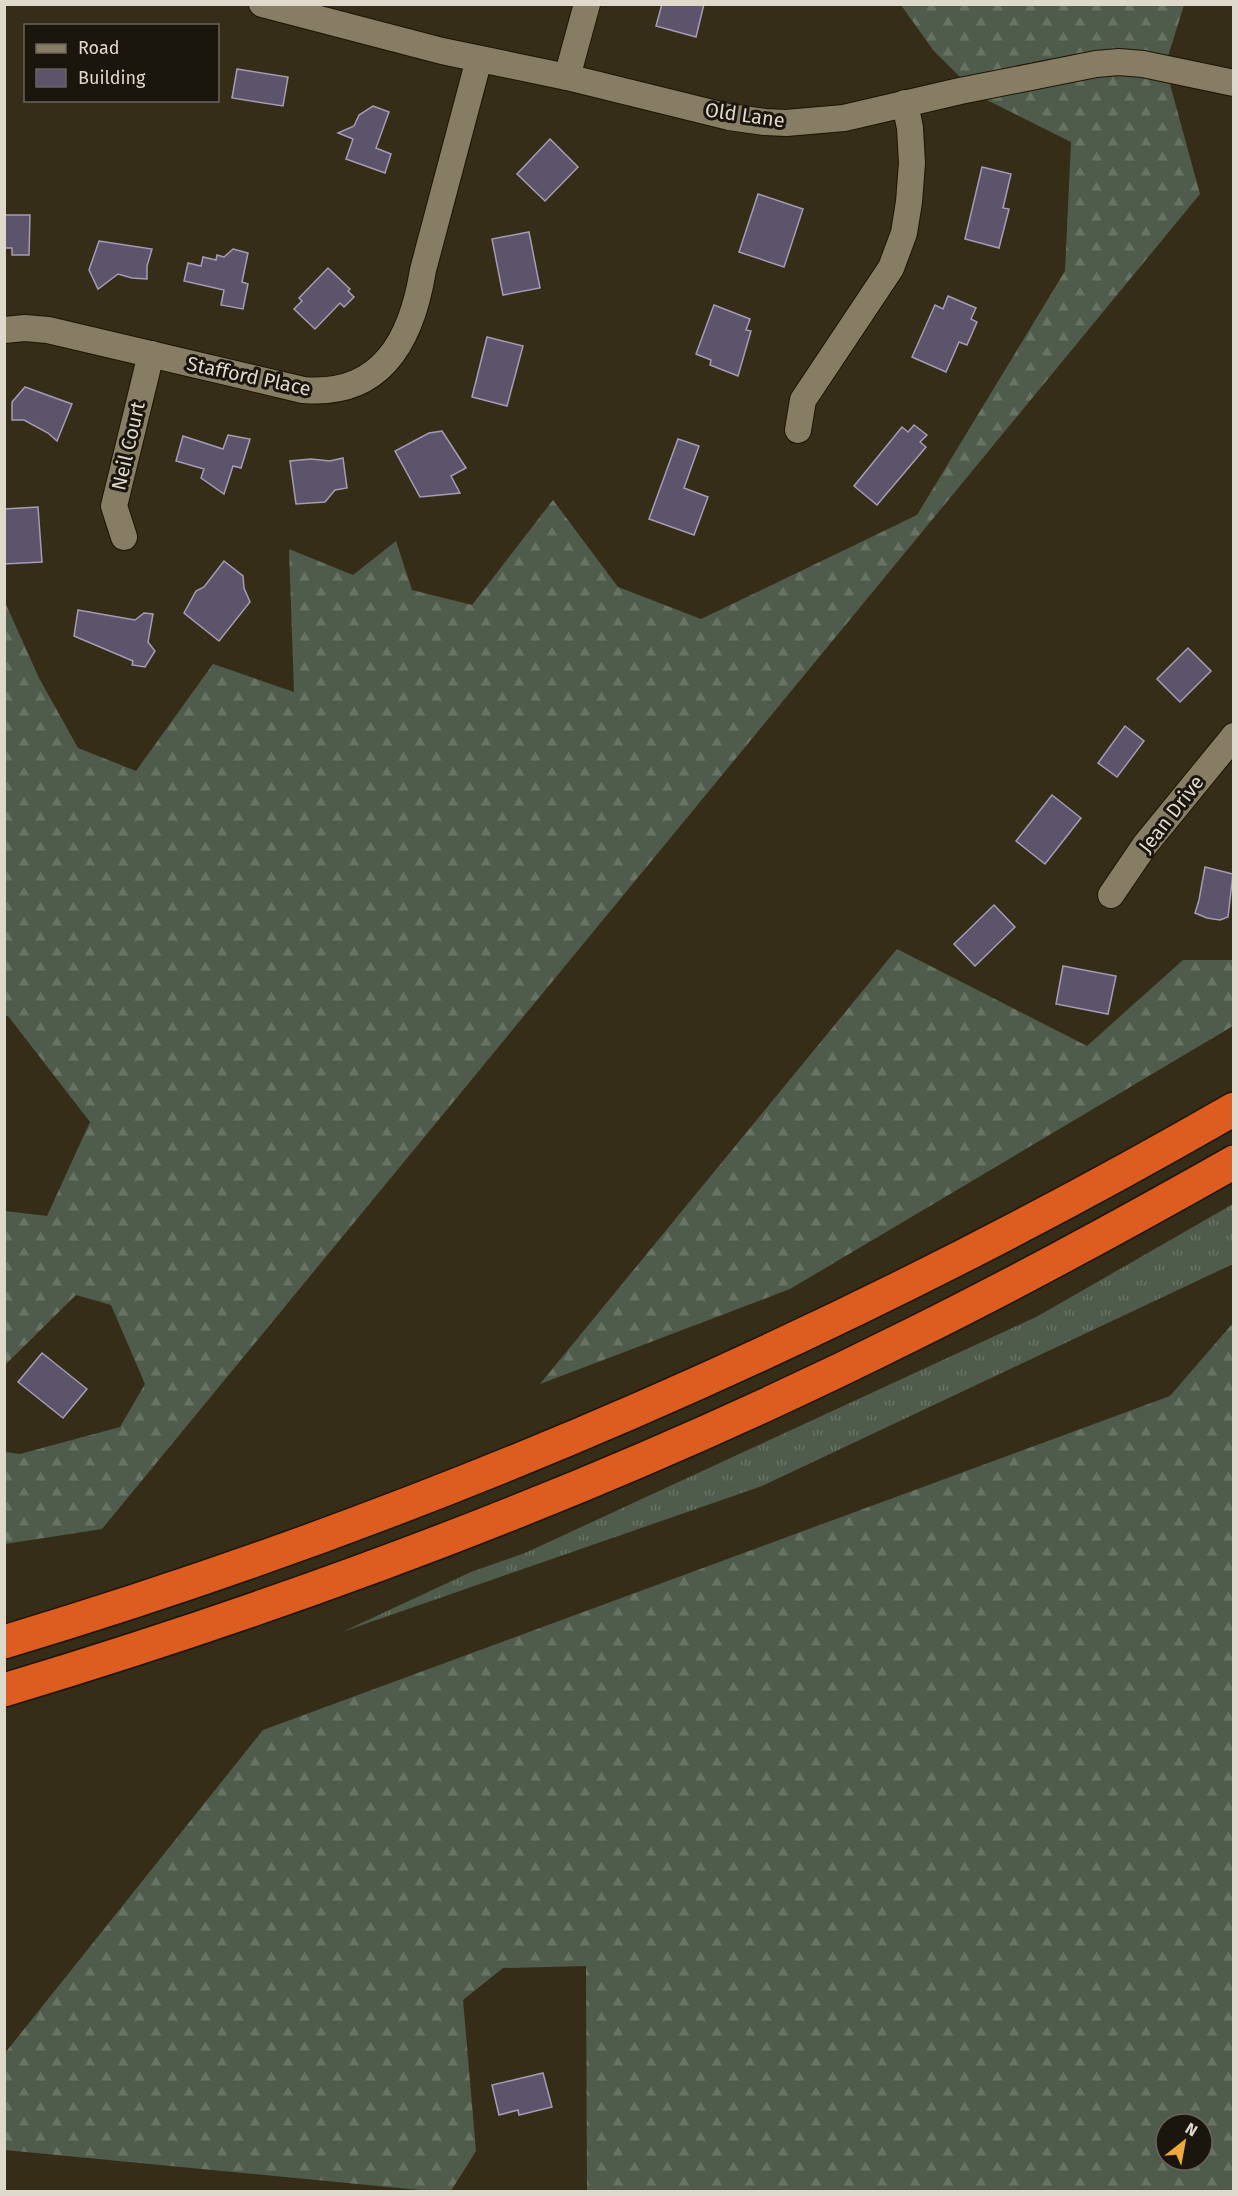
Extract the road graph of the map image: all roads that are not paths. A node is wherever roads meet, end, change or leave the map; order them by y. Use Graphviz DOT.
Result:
graph roads {
  1 [pos="262,4"];
  2 [pos="587,4"];
  3 [pos="479,59"];
  4 [pos="567,77"];
  5 [pos="1233,83"];
  6 [pos="905,104"];
  7 [pos="4,330"];
  8 [pos="151,354"];
  9 [pos="798,430"];
  10 [pos="124,537"];
  11 [pos="1233,736"];
  12 [pos="1111,895"];
  13 [pos="1233,1109"];
  14 [pos="1233,1162"];
  15 [pos="4,1642"];
  16 [pos="4,1690"];
  1 -- 3 [label="street, Old Lane"];
  2 -- 4 [label="street"];
  3 -- 4 [label="street, Old Lane"];
  3 -- 8 [label="street, Stafford Place"];
  4 -- 6 [label="street, Old Lane"];
  5 -- 6 [label="street, Old Lane"];
  6 -- 9 [label="street"];
  7 -- 8 [label="street, Stafford Place"];
  8 -- 10 [label="street, Neil Court"];
  11 -- 12 [label="street, Jean Drive"];
  13 -- 15 [label="highway"];
  14 -- 16 [label="highway"];
}
